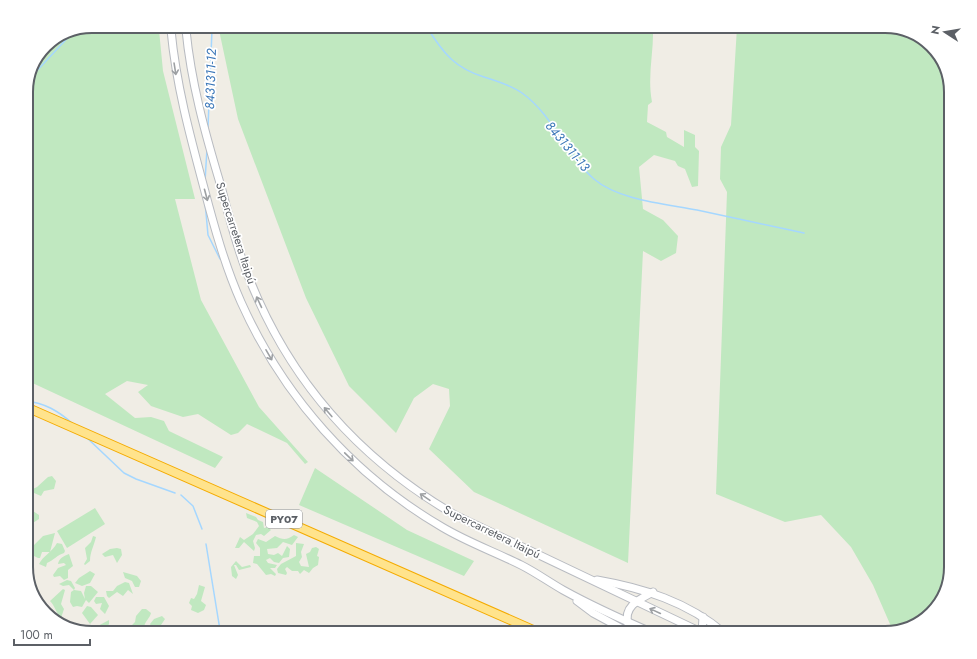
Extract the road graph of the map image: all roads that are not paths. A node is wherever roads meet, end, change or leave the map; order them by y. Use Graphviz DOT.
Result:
graph roads {
  1 [pos="171,33"];
  2 [pos="186,33"];
  3 [pos="33,410"];
  4 [pos="589,579"];
  5 [pos="563,590"];
  6 [pos="654,592"];
  7 [pos="634,601"];
  8 [pos="703,617"];
  9 [pos="628,622"];
  10 [pos="524,626"];
  11 [pos="618,626"];
  12 [pos="629,626"];
  13 [pos="637,626"];
  14 [pos="687,626"];
  15 [pos="702,626"];
  16 [pos="715,626"];
  1 -- 5 [label="street, Supercarretera Itaipú, one-way"];
  4 -- 2 [label="street, Supercarretera Itaipú, one-way"];
  3 -- 10 [label="highway, PY07"];
  4 -- 6 [label="street"];
  4 -- 7 [label="street, Supercarretera Itaipú"];
  5 -- 9 [label="street, Supercarretera Itaipú"];
  5 -- 11 [label="street"];
  6 -- 7 [label="street"];
  6 -- 8 [label="street"];
  7 -- 9 [label="street"];
  14 -- 7 [label="street, Supercarretera Itaipú, one-way"];
  8 -- 15 [label="street"];
  8 -- 16 [label="street"];
  9 -- 12 [label="street"];
  9 -- 13 [label="street, Supercarretera Itaipú"];
}
